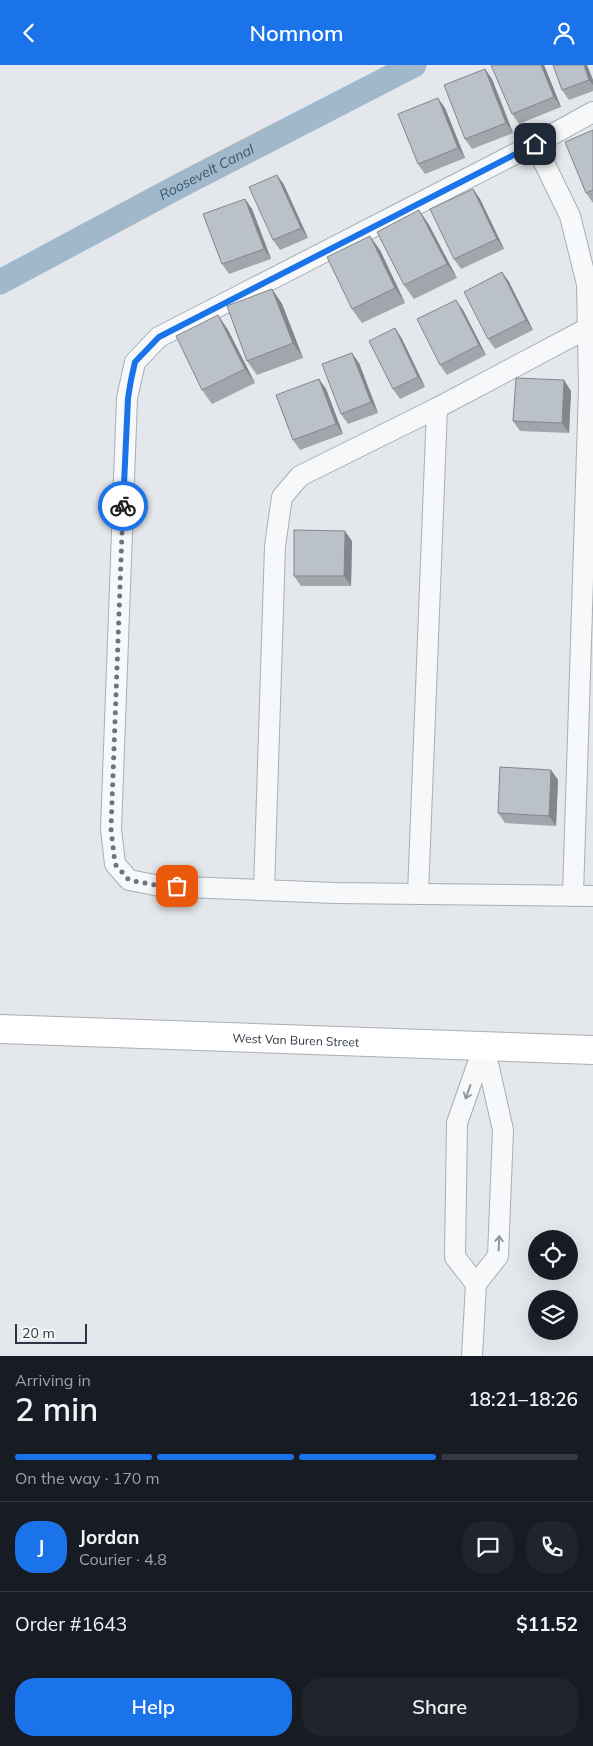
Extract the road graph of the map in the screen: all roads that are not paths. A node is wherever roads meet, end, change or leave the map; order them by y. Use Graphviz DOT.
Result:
graph roads {
  1 [pos="593,112"];
  2 [pos="535,144"];
  3 [pos="588,328"];
  4 [pos="436,409"];
  5 [pos="264,890"];
  6 [pos="418,894"];
  7 [pos="573,895"];
  8 [pos="593,896"];
  9 [pos="0,1029"];
  10 [pos="484,1046"];
  11 [pos="593,1050"];
  12 [pos="476,1284"];
  13 [pos="472,1356"];
  1 -- 2 [label="street"];
  2 -- 3 [label="street"];
  2 -- 5 [label="street"];
  3 -- 4 [label="street"];
  3 -- 7 [label="street"];
  4 -- 5 [label="street"];
  4 -- 6 [label="street"];
  5 -- 6 [label="street"];
  6 -- 7 [label="street"];
  7 -- 8 [label="street"];
  9 -- 10 [label="main road, West Van Buren Street"];
  10 -- 11 [label="main road, West Van Buren Street"];
  12 -- 10 [label="street, one-way"];
  10 -- 12 [label="street, one-way"];
  12 -- 13 [label="street"];
}
